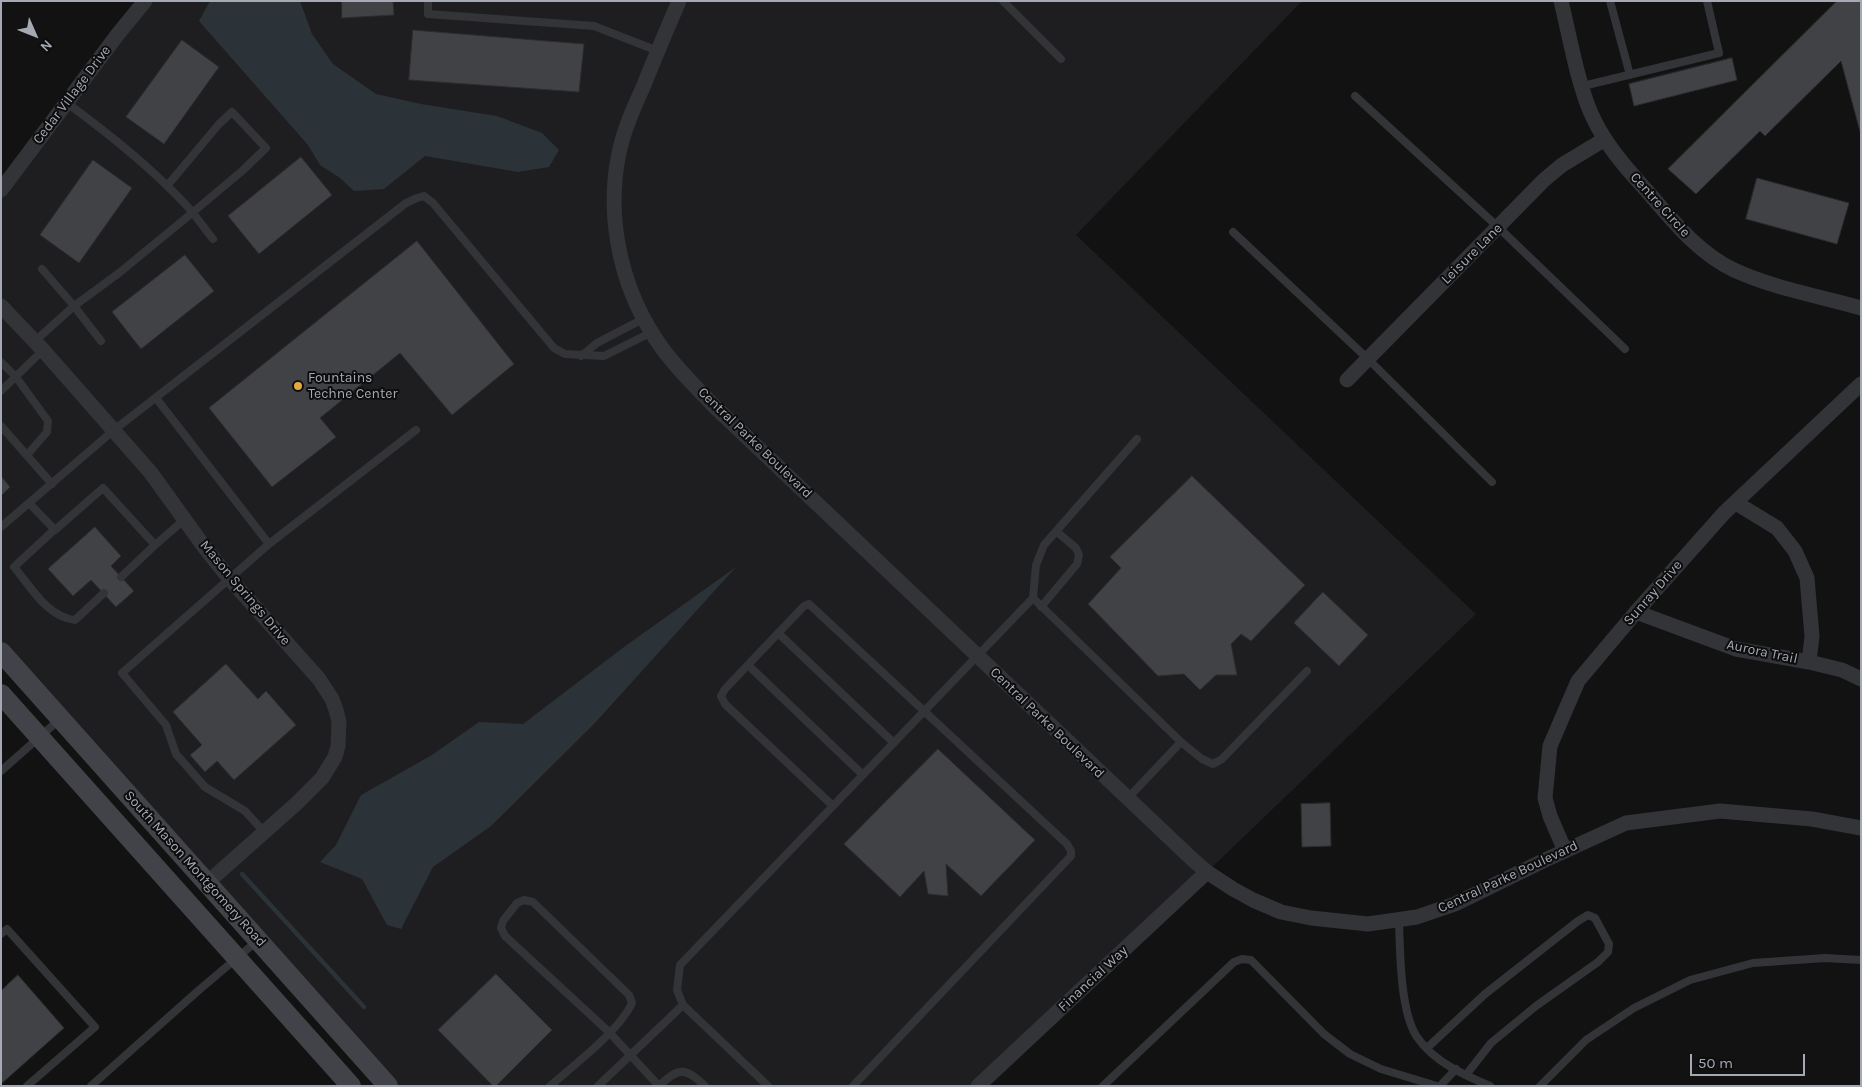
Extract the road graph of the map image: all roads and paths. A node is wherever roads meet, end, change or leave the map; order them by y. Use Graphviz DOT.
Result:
graph roads {
  1 [pos="145,1"];
  2 [pos="428,1"];
  3 [pos="679,1"];
  4 [pos="1003,1"];
  5 [pos="1561,1"];
  6 [pos="1610,1"];
  7 [pos="1708,1"];
  8 [pos="658,51"];
  9 [pos="1061,59"];
  10 [pos="1630,75"];
  11 [pos="1583,86"];
  12 [pos="1355,96"];
  13 [pos="67,103"];
  14 [pos="1605,139"];
  15 [pos="167,186"];
  16 [pos="1,190"];
  17 [pos="192,213"];
  18 [pos="1498,227"];
  19 [pos="1233,232"];
  20 [pos="213,239"];
  21 [pos="42,269"];
  22 [pos="1,306"];
  23 [pos="74,306"];
  24 [pos="1861,308"];
  25 [pos="643,319"];
  26 [pos="652,332"];
  27 [pos="101,341"];
  28 [pos="39,346"];
  29 [pos="1625,349"];
  30 [pos="581,356"];
  31 [pos="1368,359"];
  32 [pos="1,362"];
  33 [pos="16,377"];
  34 [pos="1347,380"];
  35 [pos="1861,384"];
  36 [pos="1,391"];
  37 [pos="156,398"];
  38 [pos="1,426"];
  39 [pos="114,430"];
  40 [pos="416,430"];
  41 [pos="1137,438"];
  42 [pos="27,455"];
  43 [pos="1492,482"];
  44 [pos="52,484"];
  45 [pos="29,503"];
  46 [pos="1736,503"];
  47 [pos="185,519"];
  48 [pos="1,527"];
  49 [pos="54,530"];
  50 [pos="1056,532"];
  51 [pos="269,544"];
  52 [pos="155,545"];
  53 [pos="121,577"];
  54 [pos="229,578"];
  55 [pos="104,593"];
  56 [pos="1033,598"];
  57 [pos="1041,607"];
  58 [pos="1636,612"];
  59 [pos="778,633"];
  60 [pos="1,652"];
  61 [pos="977,656"];
  62 [pos="1809,662"];
  63 [pos="748,665"];
  64 [pos="1307,671"];
  65 [pos="1861,679"];
  66 [pos="1,694"];
  67 [pos="924,712"];
  68 [pos="60,718"];
  69 [pos="40,737"];
  70 [pos="1182,742"];
  71 [pos="894,743"];
  72 [pos="1,771"];
  73 [pos="864,775"];
  74 [pos="1127,799"];
  75 [pos="833,806"];
  76 [pos="1861,828"];
  77 [pos="264,832"];
  78 [pos="1565,851"];
  79 [pos="1207,872"];
  80 [pos="207,883"];
  81 [pos="1399,920"];
  82 [pos="1,934"];
  83 [pos="258,940"];
  84 [pos="237,958"];
  85 [pos="1861,960"];
  86 [pos="683,1005"];
  87 [pos="609,1032"];
  88 [pos="1427,1048"];
  89 [pos="631,1054"];
  90 [pos="1456,1070"];
  91 [pos="1466,1075"];
  92 [pos="27,1086"];
  93 [pos="91,1086"];
  94 [pos="351,1086"];
  95 [pos="388,1086"];
  96 [pos="550,1086"];
  97 [pos="598,1086"];
  98 [pos="659,1086"];
  99 [pos="705,1086"];
  100 [pos="768,1086"];
  101 [pos="854,1086"];
  102 [pos="978,1086"];
  103 [pos="1103,1086"];
  104 [pos="1439,1086"];
  105 [pos="1490,1086"];
  106 [pos="1540,1086"];
  1 -- 13 [label="street, Cedar Village Drive"];
  2 -- 8 [label="lane"];
  3 -- 8 [label="street, Central Parke Boulevard"];
  4 -- 9 [label="lane"];
  5 -- 11 [label="street, Centre Circle"];
  6 -- 10 [label="lane"];
  7 -- 10 [label="lane"];
  8 -- 25 [label="street, Central Parke Boulevard"];
  10 -- 11 [label="lane"];
  11 -- 14 [label="street, Centre Circle"];
  12 -- 18 [label="lane"];
  13 -- 15 [label="lane"];
  13 -- 16 [label="street, Cedar Village Drive"];
  14 -- 18 [label="street, Leisure Lane"];
  14 -- 24 [label="street, Centre Circle"];
  15 -- 17 [label="lane"];
  15 -- 17 [label="lane"];
  17 -- 20 [label="lane"];
  17 -- 23 [label="lane"];
  18 -- 29 [label="lane"];
  18 -- 31 [label="street, Leisure Lane"];
  19 -- 31 [label="lane"];
  21 -- 23 [label="lane"];
  22 -- 28 [label="street, Mason Springs Drive"];
  23 -- 27 [label="lane"];
  23 -- 28 [label="lane"];
  25 -- 26 [label="street, Central Parke Boulevard"];
  25 -- 30 [label="lane"];
  26 -- 30 [label="lane"];
  26 -- 61 [label="street, Central Parke Boulevard"];
  28 -- 33 [label="lane"];
  28 -- 39 [label="street, Mason Springs Drive"];
  30 -- 37 [label="lane"];
  31 -- 34 [label="street, Leisure Lane"];
  31 -- 43 [label="lane"];
  32 -- 33 [label="lane"];
  33 -- 36 [label="lane"];
  33 -- 42 [label="lane"];
  35 -- 46 [label="street, Sunray Drive"];
  37 -- 39 [label="lane"];
  37 -- 51 [label="lane"];
  38 -- 42 [label="lane"];
  39 -- 44 [label="lane"];
  39 -- 47 [label="street, Mason Springs Drive"];
  40 -- 51 [label="lane"];
  41 -- 50 [label="lane"];
  42 -- 44 [label="lane"];
  44 -- 45 [label="lane"];
  45 -- 48 [label="lane"];
  45 -- 49 [label="lane"];
  46 -- 58 [label="street, Sunray Drive"];
  46 -- 62 [label="street"];
  47 -- 52 [label="lane"];
  47 -- 54 [label="street, Mason Springs Drive"];
  49 -- 52 [label="lane"];
  49 -- 55 [label="lane"];
  50 -- 56 [label="lane"];
  50 -- 57 [label="lane"];
  51 -- 54 [label="lane"];
  52 -- 53 [label="lane"];
  54 -- 77 [label="street, Mason Springs Drive"];
  54 -- 77 [label="lane"];
  56 -- 57 [label="lane"];
  56 -- 61 [label="lane"];
  57 -- 70 [label="lane"];
  58 -- 62 [label="street, Aurora Trail"];
  58 -- 78 [label="street, Sunray Drive"];
  59 -- 63 [label="lane"];
  59 -- 67 [label="lane"];
  59 -- 71 [label="lane"];
  60 -- 68 [label="main road, South Mason Montgomery Road"];
  61 -- 67 [label="lane"];
  61 -- 74 [label="street, Central Parke Boulevard"];
  62 -- 65 [label="street, Aurora Trail"];
  63 -- 73 [label="lane"];
  63 -- 75 [label="lane"];
  64 -- 70 [label="lane"];
  66 -- 69 [label="main road, South Mason Montgomery Road"];
  67 -- 71 [label="lane"];
  67 -- 101 [label="lane"];
  68 -- 69 [label="lane"];
  68 -- 80 [label="main road, South Mason Montgomery Road"];
  69 -- 72 [label="lane"];
  69 -- 84 [label="main road, South Mason Montgomery Road"];
  70 -- 74 [label="lane"];
  71 -- 73 [label="lane"];
  73 -- 75 [label="lane"];
  74 -- 79 [label="street, Central Parke Boulevard"];
  75 -- 86 [label="lane"];
  76 -- 78 [label="street, Central Parke Boulevard"];
  77 -- 80 [label="street, Mason Springs Drive"];
  78 -- 81 [label="street, Central Parke Boulevard"];
  79 -- 81 [label="street, Central Parke Boulevard"];
  79 -- 102 [label="street, Financial Way"];
  80 -- 83 [label="main road, South Mason Montgomery Road"];
  81 -- 88 [label="lane"];
  82 -- 92 [label="lane"];
  83 -- 84 [label="lane"];
  83 -- 95 [label="main road, South Mason Montgomery Road"];
  84 -- 93 [label="lane"];
  84 -- 94 [label="main road, South Mason Montgomery Road"];
  85 -- 106 [label="lane"];
  86 -- 89 [label="lane"];
  86 -- 100 [label="lane"];
  87 -- 87 [label="lane"];
  87 -- 89 [label="lane"];
  87 -- 96 [label="lane"];
  88 -- 90 [label="lane"];
  88 -- 91 [label="lane"];
  89 -- 97 [label="lane"];
  89 -- 98 [label="lane"];
  90 -- 91 [label="lane"];
  90 -- 104 [label="lane"];
  91 -- 105 [label="lane"];
  98 -- 99 [label="lane"];
  103 -- 104 [label="lane"];
}
